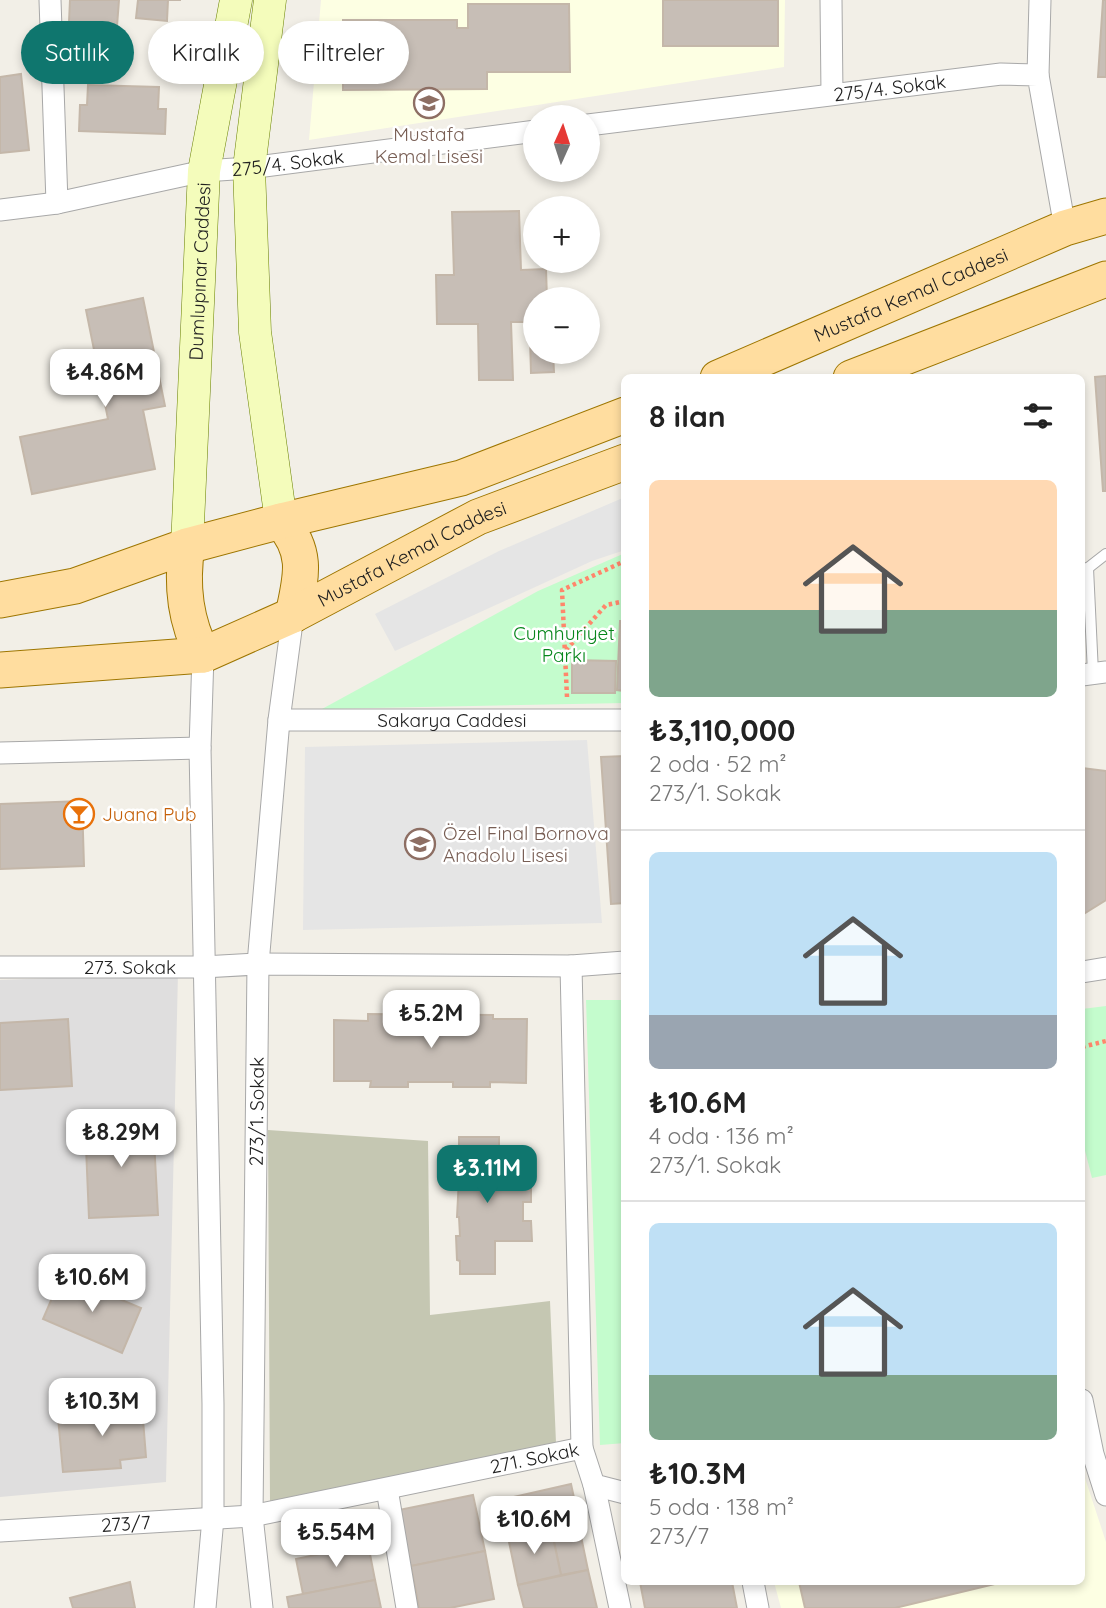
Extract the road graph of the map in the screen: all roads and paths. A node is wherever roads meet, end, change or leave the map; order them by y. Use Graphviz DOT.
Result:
graph roads {
  1 [pos="50,0"];
  2 [pos="236,0"];
  3 [pos="270,0"];
  4 [pos="831,0"];
  5 [pos="1040,0"];
  6 [pos="1038,75"];
  7 [pos="832,94"];
  8 [pos="600,123"];
  9 [pos="523,133"];
  10 [pos="249,168"];
  11 [pos="204,171"];
  12 [pos="57,203"];
  13 [pos="0,210"];
  14 [pos="1106,216"];
  15 [pos="1065,228"];
  16 [pos="1106,279"];
  17 [pos="727,374"];
  18 [pos="861,374"];
  19 [pos="621,417"];
  20 [pos="621,463"];
  21 [pos="281,521"];
  22 [pos="187,546"];
  23 [pos="1106,554"];
  24 [pos="621,563"];
  25 [pos="1085,568"];
  26 [pos="0,600"];
  27 [pos="621,602"];
  28 [pos="293,615"];
  29 [pos="565,651"];
  30 [pos="203,655"];
  31 [pos="0,670"];
  32 [pos="1094,673"];
  33 [pos="568,719"];
  34 [pos="279,720"];
  35 [pos="621,720"];
  36 [pos="200,748"];
  37 [pos="0,753"];
  38 [pos="621,962"];
  39 [pos="258,964"];
  40 [pos="571,966"];
  41 [pos="0,967"];
  42 [pos="204,967"];
  43 [pos="1106,968"];
  44 [pos="1085,972"];
  45 [pos="1106,1041"];
  46 [pos="1085,1046"];
  47 [pos="1085,1414"];
  48 [pos="582,1448"];
  49 [pos="1093,1454"];
  50 [pos="594,1485"];
  51 [pos="387,1489"];
  52 [pos="621,1492"];
  53 [pos="1106,1495"];
  54 [pos="252,1516"];
  55 [pos="213,1518"];
  56 [pos="0,1531"];
  57 [pos="754,1585"];
  58 [pos="205,1608"];
  59 [pos="262,1608"];
  60 [pos="407,1608"];
  61 [pos="620,1608"];
  62 [pos="758,1608"];
  1 -- 12 [label="street"];
  2 -- 11 [label="main road, Dumlupınar Caddesi"];
  3 -- 10 [label="main road"];
  4 -- 7 [label="street"];
  5 -- 6 [label="street"];
  6 -- 7 [label="street, 275/4. Sokak"];
  6 -- 15 [label="street"];
  7 -- 8 [label="street, 275/4. Sokak"];
  9 -- 10 [label="street, 275/4. Sokak"];
  10 -- 11 [label="street, 275/4. Sokak"];
  10 -- 21 [label="main road"];
  11 -- 12 [label="street, 275/4. Sokak"];
  11 -- 22 [label="main road, Dumlupınar Caddesi"];
  12 -- 13 [label="street, 275/4. Sokak"];
  14 -- 15 [label="main road, Mustafa Kemal Caddesi"];
  15 -- 17 [label="main road, Mustafa Kemal Caddesi"];
  16 -- 18 [label="main road"];
  19 -- 21 [label="main road"];
  20 -- 28 [label="main road, Mustafa Kemal Caddesi"];
  21 -- 22 [label="main road"];
  21 -- 28 [label="main road"];
  22 -- 26 [label="main road"];
  22 -- 30 [label="main road"];
  23 -- 25 [label="lane"];
  24 -- 29 [label="path"];
  25 -- 32 [label="lane"];
  27 -- 29 [label="path"];
  28 -- 30 [label="main road, Mustafa Kemal Caddesi"];
  28 -- 34 [label="street, 273/1. Sokak"];
  29 -- 33 [label="path"];
  30 -- 31 [label="main road"];
  30 -- 36 [label="street"];
  33 -- 34 [label="street, Sakarya Caddesi"];
  33 -- 35 [label="street, Sakarya Caddesi"];
  34 -- 39 [label="street, 273/1. Sokak"];
  36 -- 37 [label="street"];
  36 -- 42 [label="street"];
  38 -- 40 [label="street, 273. Sokak"];
  39 -- 40 [label="street, 273. Sokak"];
  39 -- 42 [label="street, 273. Sokak"];
  39 -- 54 [label="street, 273/1. Sokak"];
  40 -- 48 [label="street"];
  41 -- 42 [label="street, 273. Sokak"];
  42 -- 55 [label="street"];
  43 -- 44 [label="street"];
  45 -- 46 [label="path"];
  47 -- 49 [label="street"];
  48 -- 50 [label="street, 271. Sokak"];
  48 -- 51 [label="street, 271. Sokak"];
  49 -- 53 [label="street"];
  50 -- 52 [label="street, 271. Sokak"];
  50 -- 61 [label="street"];
  51 -- 54 [label="street, 271. Sokak"];
  51 -- 60 [label="street"];
  54 -- 55 [label="street, 273/7"];
  54 -- 59 [label="street, 273/1. Sokak"];
  55 -- 56 [label="street, 273/7"];
  55 -- 58 [label="street"];
  57 -- 62 [label="street"];
}
